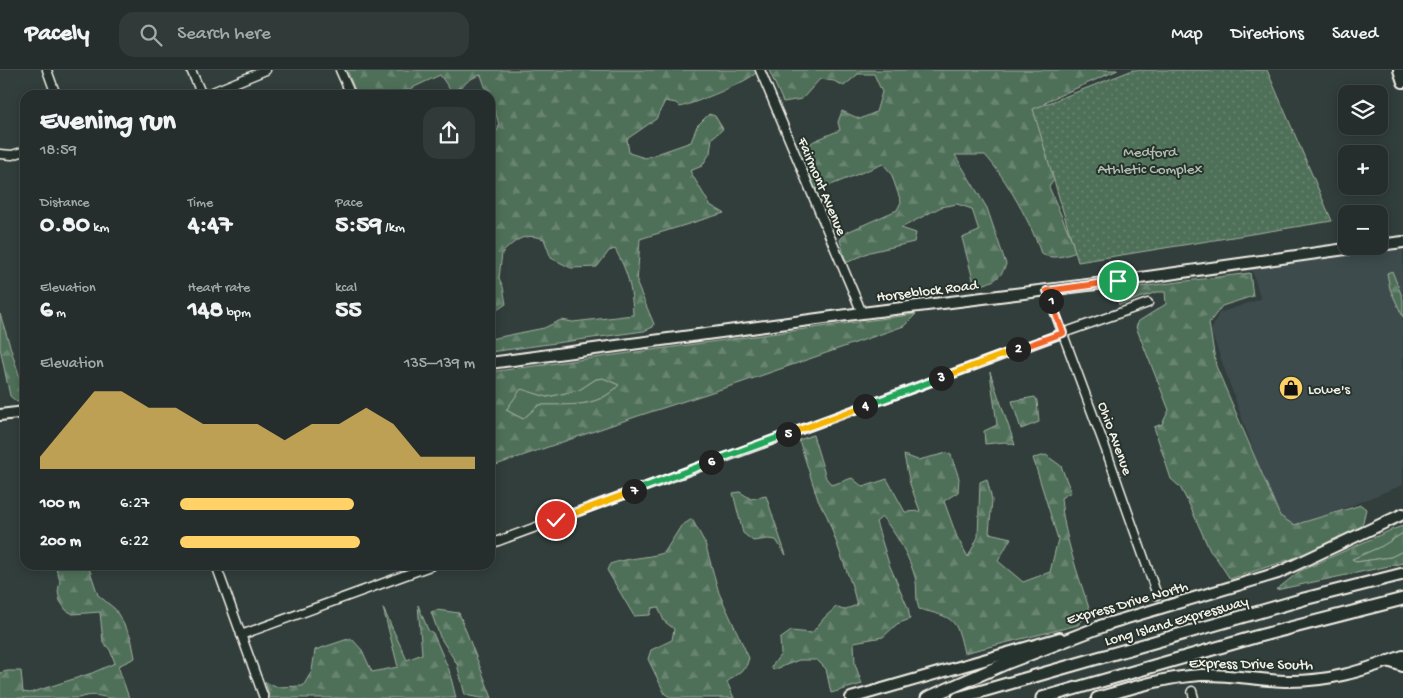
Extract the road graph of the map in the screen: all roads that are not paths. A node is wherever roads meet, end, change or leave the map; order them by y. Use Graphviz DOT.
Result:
graph roads {
  1 [pos="47,70"];
  2 [pos="191,70"];
  3 [pos="266,70"];
  4 [pos="340,70"];
  5 [pos="760,70"];
  6 [pos="1399,70"];
  7 [pos="1403,82"];
  8 [pos="54,90"];
  9 [pos="201,90"];
  10 [pos="216,90"];
  11 [pos="350,90"];
  12 [pos="20,153"];
  13 [pos="0,154"];
  14 [pos="1403,242"];
  15 [pos="1388,244"];
  16 [pos="1338,250"];
  17 [pos="1047,291"];
  18 [pos="1148,303"];
  19 [pos="862,313"];
  20 [pos="1063,333"];
  21 [pos="495,362"];
  22 [pos="20,413"];
  23 [pos="0,415"];
  24 [pos="1403,514"];
  25 [pos="495,542"];
  26 [pos="218,570"];
  27 [pos="419,570"];
  28 [pos="1403,574"];
  29 [pos="1157,596"];
  30 [pos="1403,598"];
  31 [pos="1108,624"];
  32 [pos="241,635"];
  33 [pos="1403,656"];
  34 [pos="1388,661"];
  35 [pos="1403,666"];
  36 [pos="264,698"];
  37 [pos="851,698"];
  38 [pos="927,698"];
  39 [pos="958,698"];
  40 [pos="1042,698"];
  41 [pos="1097,698"];
  1 -- 8 [label="street"];
  2 -- 9 [label="street"];
  3 -- 10 [label="street"];
  4 -- 11 [label="street"];
  5 -- 19 [label="street, Fairmont Avenue"];
  6 -- 7 [label="main road"];
  12 -- 13 [label="street"];
  14 -- 15 [label="main road"];
  16 -- 17 [label="main road, Horseblock Road"];
  17 -- 19 [label="main road, Horseblock Road"];
  17 -- 20 [label="street, Ohio Avenue"];
  18 -- 20 [label="street"];
  19 -- 21 [label="main road, Horseblock Road"];
  20 -- 25 [label="street"];
  20 -- 29 [label="street, Ohio Avenue"];
  22 -- 23 [label="main road"];
  24 -- 31 [label="main road, Express Drive North"];
  26 -- 32 [label="street"];
  27 -- 32 [label="street"];
  28 -- 39 [label="highway, Long Island Expressway"];
  30 -- 40 [label="highway"];
  31 -- 37 [label="main road, Express Drive North"];
  31 -- 38 [label="highway"];
  32 -- 36 [label="street"];
  33 -- 34 [label="main road, Express Drive South"];
  34 -- 35 [label="main road"];
  34 -- 41 [label="main road, Express Drive South"];
}
